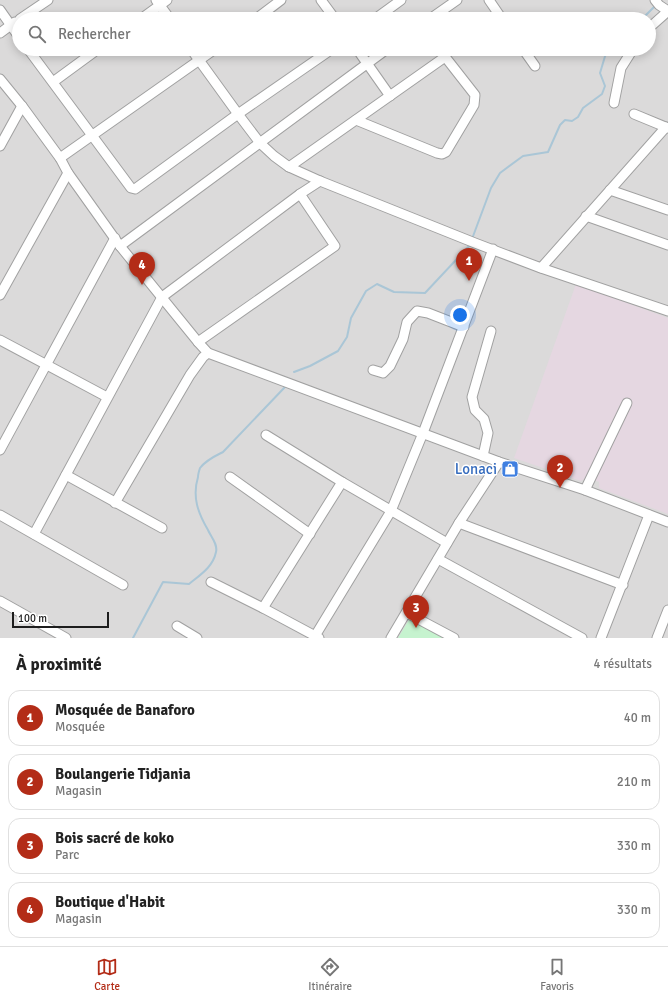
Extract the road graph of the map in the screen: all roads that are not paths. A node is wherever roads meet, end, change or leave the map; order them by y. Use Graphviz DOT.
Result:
graph roads {
  1 [pos="48,0"];
  2 [pos="281,0"];
  3 [pos="321,0"];
  4 [pos="401,0"];
  5 [pos="456,0"];
  6 [pos="489,0"];
  7 [pos="161,2"];
  8 [pos="657,2"];
  9 [pos="0,10"];
  10 [pos="30,12"];
  11 [pos="149,12"];
  12 [pos="166,12"];
  13 [pos="265,12"];
  14 [pos="330,12"];
  15 [pos="384,12"];
  16 [pos="440,12"];
  17 [pos="497,12"];
  18 [pos="656,22"];
  19 [pos="10,26"];
  20 [pos="12,28"];
  21 [pos="0,33"];
  22 [pos="33,56"];
  23 [pos="88,56"];
  24 [pos="196,56"];
  25 [pos="205,56"];
  26 [pos="322,56"];
  27 [pos="362,56"];
  28 [pos="378,56"];
  29 [pos="528,56"];
  30 [pos="629,56"];
  31 [pos="445,57"];
  32 [pos="199,60"];
  33 [pos="368,63"];
  34 [pos="535,66"];
  35 [pos="0,79"];
  36 [pos="53,82"];
  37 [pos="390,96"];
  38 [pos="614,103"];
  39 [pos="22,106"];
  40 [pos="238,114"];
  41 [pos="634,114"];
  42 [pos="356,120"];
  43 [pos="667,127"];
  44 [pos="92,135"];
  45 [pos="260,143"];
  46 [pos="0,146"];
  47 [pos="60,158"];
  48 [pos="289,167"];
  49 [pos="68,173"];
  50 [pos="320,181"];
  51 [pos="610,190"];
  52 [pos="300,194"];
  53 [pos="668,210"];
  54 [pos="586,216"];
  55 [pos="118,242"];
  56 [pos="668,245"];
  57 [pos="493,249"];
  58 [pos="542,268"];
  59 [pos="0,295"];
  60 [pos="162,297"];
  61 [pos="668,311"];
  62 [pos="464,327"];
  63 [pos="491,331"];
  64 [pos="0,340"];
  65 [pos="198,342"];
  66 [pos="208,353"];
  67 [pos="46,366"];
  68 [pos="373,370"];
  69 [pos="107,397"];
  70 [pos="627,403"];
  71 [pos="423,433"];
  72 [pos="266,436"];
  73 [pos="0,450"];
  74 [pos="483,456"];
  75 [pos="499,462"];
  76 [pos="66,475"];
  77 [pos="230,476"];
  78 [pos="342,482"];
  79 [pos="585,490"];
  80 [pos="116,503"];
  81 [pos="391,510"];
  82 [pos="0,515"];
  83 [pos="649,515"];
  84 [pos="668,522"];
  85 [pos="459,523"];
  86 [pos="162,528"];
  87 [pos="34,534"];
  88 [pos="310,534"];
  89 [pos="447,543"];
  90 [pos="438,559"];
  91 [pos="211,582"];
  92 [pos="123,585"];
  93 [pos="623,585"];
  94 [pos="0,601"];
  95 [pos="264,608"];
  96 [pos="668,610"];
  97 [pos="407,613"];
  98 [pos="177,626"];
  99 [pos="317,637"];
  100 [pos="66,638"];
  101 [pos="197,638"];
  102 [pos="391,638"];
  103 [pos="454,638"];
  104 [pos="582,638"];
  105 [pos="601,638"];
  106 [pos="657,638"];
  1 -- 10 [label="street"];
  2 -- 13 [label="street"];
  3 -- 14 [label="street"];
  4 -- 15 [label="street"];
  5 -- 16 [label="street"];
  6 -- 17 [label="street"];
  7 -- 11 [label="street"];
  7 -- 12 [label="street"];
  8 -- 18 [label="street"];
  9 -- 19 [label="street"];
  19 -- 20 [label="street"];
  19 -- 21 [label="street"];
  22 -- 36 [label="street"];
  23 -- 36 [label="street"];
  24 -- 32 [label="street"];
  25 -- 32 [label="street"];
  26 -- 40 [label="street"];
  27 -- 33 [label="street"];
  28 -- 33 [label="street"];
  29 -- 34 [label="street"];
  30 -- 38 [label="street"];
  31 -- 37 [label="street"];
  31 -- 42 [label="street"];
  32 -- 40 [label="street"];
  32 -- 44 [label="street"];
  33 -- 37 [label="street"];
  33 -- 45 [label="street"];
  35 -- 39 [label="street"];
  36 -- 44 [label="street"];
  37 -- 42 [label="street"];
  39 -- 46 [label="street"];
  39 -- 47 [label="street"];
  40 -- 44 [label="street"];
  40 -- 45 [label="street"];
  41 -- 43 [label="street"];
  42 -- 48 [label="street"];
  43 -- 51 [label="street"];
  44 -- 47 [label="street"];
  45 -- 48 [label="street"];
  45 -- 55 [label="street"];
  47 -- 49 [label="street"];
  48 -- 50 [label="street"];
  49 -- 55 [label="street"];
  49 -- 59 [label="street"];
  50 -- 52 [label="street"];
  50 -- 57 [label="street"];
  51 -- 53 [label="street"];
  51 -- 54 [label="street"];
  52 -- 60 [label="street"];
  52 -- 65 [label="street"];
  54 -- 56 [label="street"];
  54 -- 58 [label="street"];
  55 -- 60 [label="street"];
  55 -- 67 [label="street"];
  57 -- 58 [label="street"];
  57 -- 62 [label="street"];
  58 -- 61 [label="street"];
  60 -- 65 [label="street"];
  60 -- 69 [label="street"];
  62 -- 68 [label="street"];
  62 -- 71 [label="street"];
  63 -- 74 [label="street"];
  64 -- 67 [label="street"];
  65 -- 66 [label="street"];
  66 -- 71 [label="street"];
  66 -- 80 [label="street"];
  67 -- 69 [label="street"];
  67 -- 73 [label="street"];
  69 -- 76 [label="street"];
  70 -- 79 [label="street"];
  71 -- 74 [label="street"];
  71 -- 81 [label="street"];
  72 -- 78 [label="street"];
  74 -- 75 [label="street"];
  75 -- 79 [label="street"];
  75 -- 85 [label="street"];
  76 -- 80 [label="street"];
  76 -- 87 [label="street"];
  77 -- 88 [label="street"];
  78 -- 81 [label="street"];
  78 -- 88 [label="street"];
  79 -- 83 [label="street"];
  80 -- 86 [label="street"];
  81 -- 89 [label="street"];
  81 -- 99 [label="street"];
  82 -- 87 [label="street"];
  83 -- 84 [label="street"];
  83 -- 93 [label="street"];
  85 -- 89 [label="street"];
  85 -- 93 [label="street"];
  87 -- 92 [label="street"];
  88 -- 95 [label="street"];
  89 -- 90 [label="street"];
  90 -- 97 [label="street"];
  90 -- 104 [label="street"];
  91 -- 95 [label="street"];
  93 -- 105 [label="street"];
  94 -- 100 [label="street"];
  95 -- 99 [label="street"];
  96 -- 106 [label="street"];
  97 -- 102 [label="street"];
  97 -- 103 [label="street"];
  98 -- 101 [label="street"];
}
